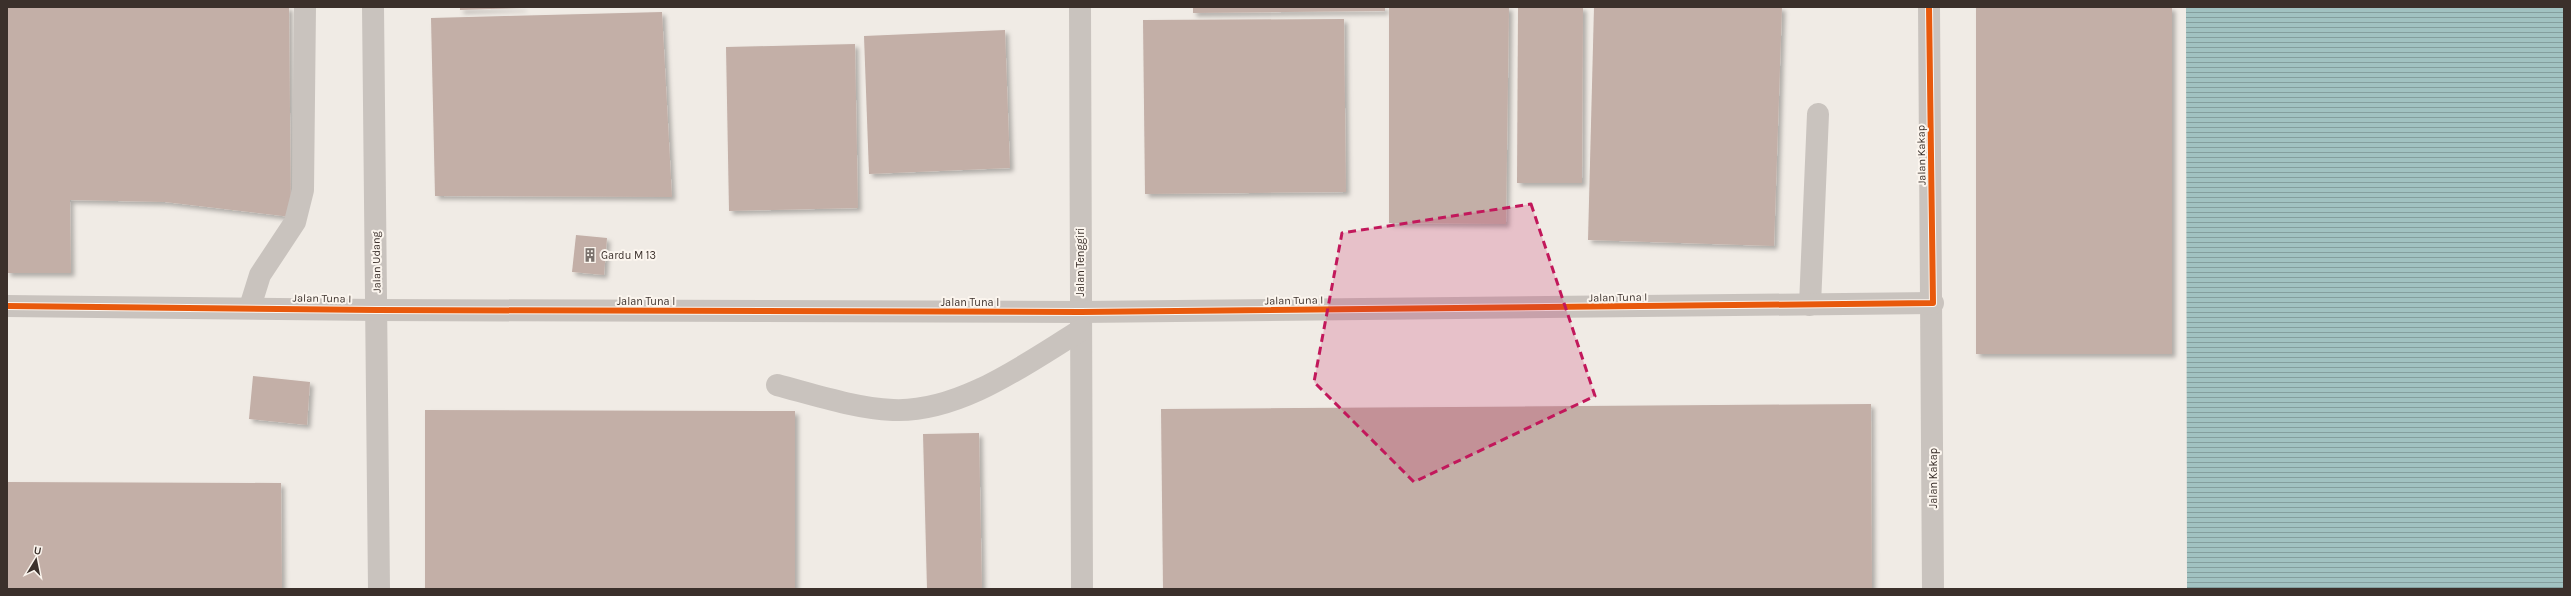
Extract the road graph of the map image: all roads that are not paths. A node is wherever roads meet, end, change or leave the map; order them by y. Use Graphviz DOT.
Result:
graph roads {
  1 [pos="304,7"];
  2 [pos="373,7"];
  3 [pos="1080,7"];
  4 [pos="1929,7"];
  5 [pos="1818,114"];
  6 [pos="1933,303"];
  7 [pos="1810,305"];
  8 [pos="7,306"];
  9 [pos="250,307"];
  10 [pos="377,310"];
  11 [pos="1081,321"];
  12 [pos="777,385"];
  13 [pos="379,589"];
  14 [pos="1082,589"];
  15 [pos="1933,589"];
  1 -- 9 [label="street"];
  2 -- 10 [label="street, Jalan Udang"];
  3 -- 11 [label="street, Jalan Tenggiri"];
  4 -- 6 [label="street, Jalan Kakap"];
  5 -- 7 [label="street"];
  6 -- 7 [label="street, Jalan Tuna I"];
  6 -- 15 [label="street, Jalan Kakap"];
  7 -- 11 [label="street, Jalan Tuna I"];
  8 -- 9 [label="street, Jalan Tuna I"];
  9 -- 10 [label="street, Jalan Tuna I"];
  10 -- 11 [label="street, Jalan Tuna I"];
  10 -- 13 [label="street, Jalan Udang"];
  11 -- 12 [label="street"];
  11 -- 14 [label="street, Jalan Tenggiri"];
}
